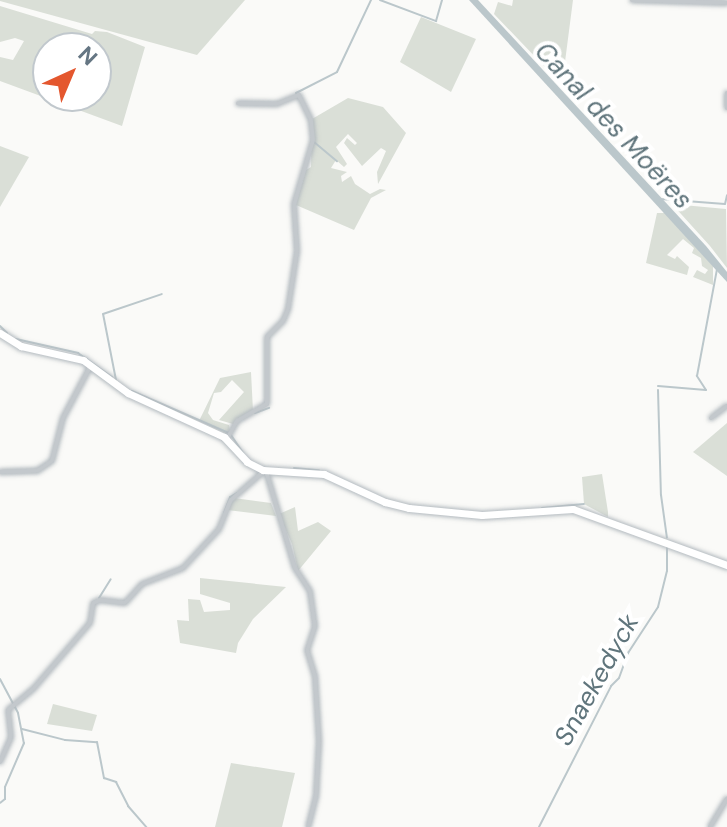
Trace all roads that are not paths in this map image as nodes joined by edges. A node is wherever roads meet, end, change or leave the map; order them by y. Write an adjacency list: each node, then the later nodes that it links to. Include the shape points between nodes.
1 (632, 0): 2 (street)
2 (727, 3)
3 (727, 93): 5 (street)
4 (238, 103): 10 (street, via 279,104 299,95 311,120 313,141 294,202 297,254 288,311 266,338 267,405 237,421)
5 (727, 108)
6 (0, 333): 7 (main road, via 21,346)
7 (91, 365): 10 (main road, via 128,393); 12 (street, via 64,416 52,461 37,471)
8 (727, 406): 9 (street)
9 (711, 418)
10 (227, 439): 11 (main road, via 247,462)
11 (265, 471): 13 (main road, via 324,474 409,508 482,515 573,509); 14 (street, via 232,499 218,531 181,570 142,584 123,604 94,602 90,622 7,712 11,737); 16 (street, via 295,568 310,592 315,629 307,650 319,741 316,796)
12 (0, 472)
13 (727, 565)
14 (0, 762)
15 (727, 799): 17 (street)
16 (308, 827)
17 (710, 827)

